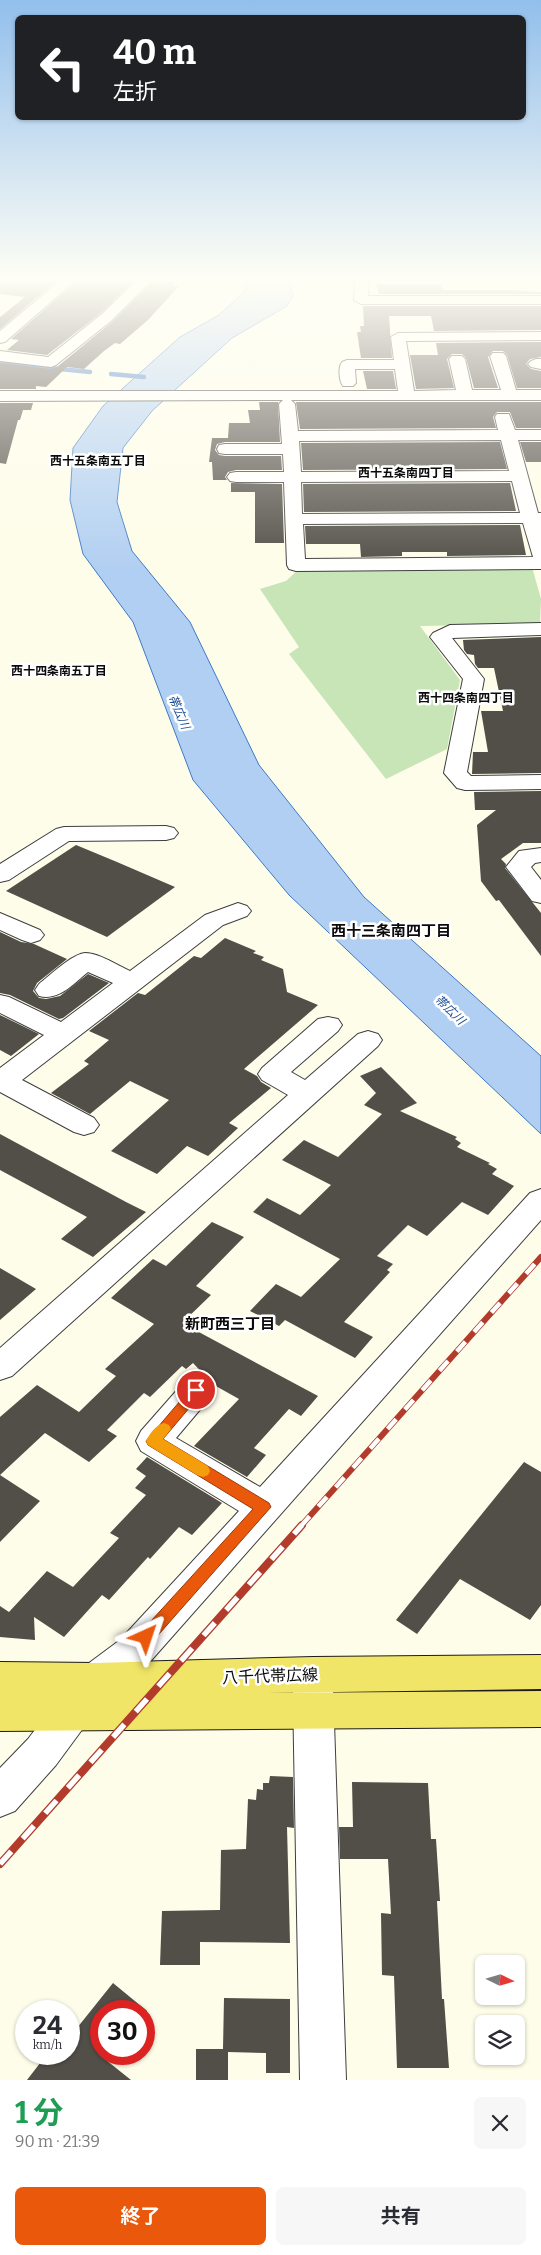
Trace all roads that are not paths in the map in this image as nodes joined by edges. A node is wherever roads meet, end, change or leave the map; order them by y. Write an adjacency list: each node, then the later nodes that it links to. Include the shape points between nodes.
1 (52, 376): 7 (street, via 58,377 50,390)
2 (348, 376): 6 (street)
3 (404, 376): 9 (street)
4 (461, 376): 10 (street)
5 (501, 376): 11 (street)
6 (348, 384)
7 (0, 390)
8 (541, 394): 11 (street)
9 (407, 395): 10 (street); 12 (street)
10 (465, 395): 11 (street)
11 (503, 395): 14 (street)
12 (0, 396)
13 (287, 404): 16 (street)
14 (508, 435): 15 (street); 16 (street); 18 (street)
15 (541, 435)
16 (291, 442): 17 (street); 20 (street)
17 (225, 449)
18 (519, 476): 20 (street); 21 (street)
19 (236, 477): 20 (street)
20 (293, 477): 22 (street)
21 (536, 518): 22 (street); 23 (street)
22 (293, 519): 24 (street, via 296,565)
23 (541, 556)
24 (541, 564)
25 (541, 629): 26 (street, via 450,631 440,637 474,679 455,773 465,783)
26 (541, 782)
27 (166, 833): 29 (street, via 64,834)
28 (541, 855): 30 (street, via 528,856 518,867)
29 (0, 875)
30 (541, 896)
31 (238, 911): 34 (street, via 214,920)
32 (0, 921): 33 (street)
33 (31, 935)
34 (132, 982): 35 (street, via 86,961); 38 (street)
35 (48, 990)
36 (0, 1003): 38 (street)
37 (328, 1025): 41 (street, via 272,1074)
38 (64, 1034): 40 (street)
39 (368, 1040): 41 (street)
40 (1, 1081): 42 (street)
41 (308, 1094): 44 (street)
42 (84, 1125)
43 (541, 1200): 46 (street)
44 (0, 1367)
45 (196, 1390): 46 (street, via 153,1441)
46 (263, 1507): 49 (street, via 134,1652)
47 (541, 1672): 50 (main road, 八千代帯広線)
48 (0, 1680): 49 (main road, 八千代帯広線)
49 (95, 1681): 50 (main road, 八千代帯広線); 53 (street)
50 (313, 1692): 51 (main road, 八千代帯広線); 53 (main road, 八千代帯広線); 55 (street)
51 (541, 1709)
52 (0, 1712): 53 (main road, 八千代帯広線)
53 (72, 1712): 54 (street, via 42,1752)
54 (0, 1797)
55 (323, 2080)

